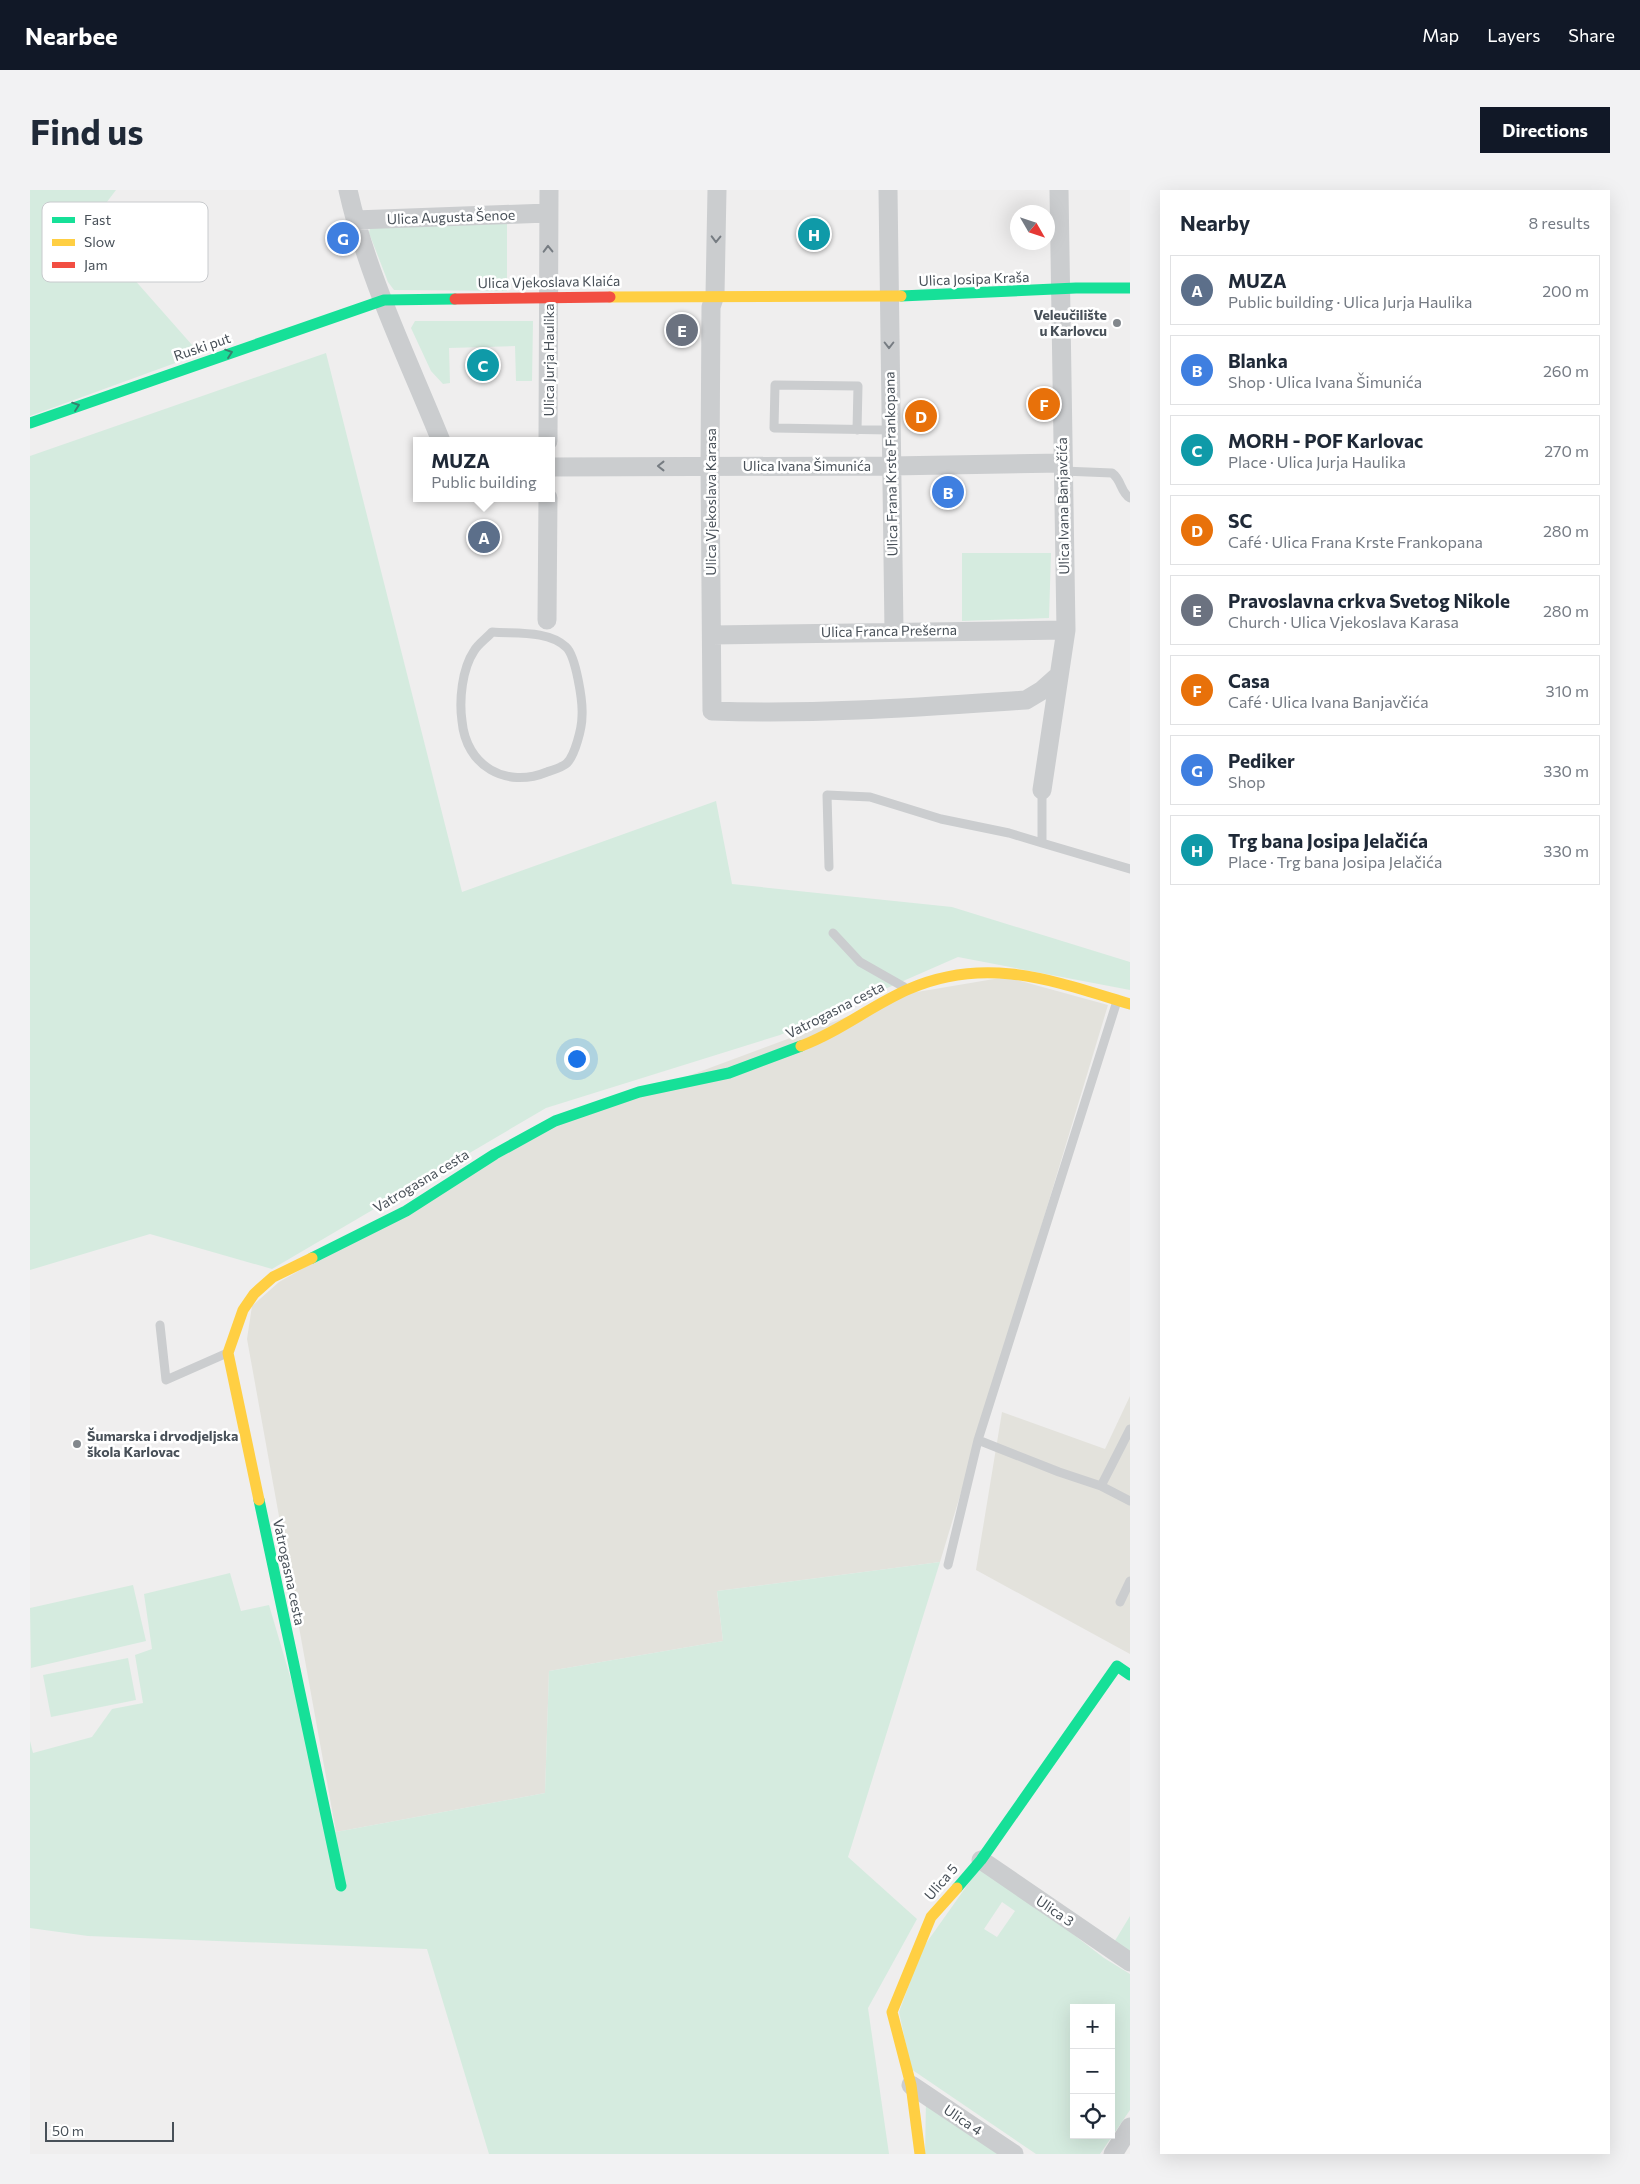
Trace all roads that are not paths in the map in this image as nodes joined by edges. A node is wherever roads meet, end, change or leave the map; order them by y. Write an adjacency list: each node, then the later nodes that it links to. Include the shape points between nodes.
1 (348, 190): 7 (street)
2 (548, 190): 6 (street, Ulica Jurja Haulika)
3 (716, 190): 10 (street, Ulica Vjekoslava Karasa, one-way to 10)
4 (888, 190): 12 (street, Ulica Frana Krste Frankopana)
5 (1059, 190): 9 (street, Ulica Ivana Banjavčića)
6 (548, 213): 7 (street, Ulica Augusta Šenoe); 11 (street, Ulica Jurja Haulika, one-way to 6)
7 (355, 220): 13 (street)
8 (1130, 288): 9 (street, Ulica Josipa Kraša)
9 (1060, 290): 12 (street, Ulica Josipa Kraša); 22 (street, Ulica Ivana Banjavčića)
10 (715, 295): 11 (street, Ulica Vjekoslava Klaića); 12 (street, Ulica Josipa Kraša); 19 (street, Ulica Vjekoslava Karasa, via 711,307)
11 (549, 297): 13 (street, Ulica Vjekoslava Klaića); 18 (street, Ulica Jurja Haulika)
12 (889, 297): 16 (street, Ulica Frana Krste Frankopana, one-way to 16)
13 (384, 300): 14 (street, Ruski put, one-way to 13); 17 (street)
14 (30, 423)
15 (858, 430): 15 (lane, via 774,428 775,385 858,386); 16 (lane)
16 (890, 430): 20 (street, Ulica Frana Krste Frankopana)
17 (439, 437)
18 (548, 437)
19 (710, 466): 20 (street, Ulica Ivana Šimunića); 21 (street, Ulica Ivana Šimunića, one-way to 21); 28 (street, Ulica Vjekoslava Karasa)
20 (890, 466): 22 (street, Ulica Ivana Šimunića); 27 (street, Ulica Frana Krste Frankopana)
21 (555, 467)
22 (1062, 467): 23 (lane, via 1112,473); 26 (street, Ulica Ivana Banjavčića)
23 (1130, 498)
24 (548, 502): 25 (street)
25 (546, 628): 25 (lane, via 492,632 474,651 465,674 462,722 469,747 480,764 512,778 532,778 566,764 574,754 582,716 575,667 566,647)
26 (1066, 630): 27 (street, Ulica Franca Prešerna); 29 (street, Ulica Ivana Banjavčića)
27 (894, 631): 28 (street, Ulica Franca Prešerna)
28 (712, 635): 29 (street, Ulica Vjekoslava Karasa, via 712,711 756,713 1026,700)
29 (1059, 675): 30 (street, Ulica Ivana Banjavčića)
30 (1042, 790): 31 (lane)
31 (1042, 843): 32 (lane, via 941,819 870,797 827,795); 33 (lane)
32 (828, 867)
33 (1130, 869)
34 (833, 933): 35 (lane, via 860,962)
35 (909, 989): 36 (street, Vatrogasna cesta, via 953,974 1005,972 1064,984); 39 (street, Vatrogasna cesta, via 806,1044 729,1073 639,1092 555,1121 495,1154 406,1211 273,1277 255,1290 245,1304)
36 (1117, 1001): 37 (street, Vatrogasna cesta); 41 (lane)
37 (1130, 1004)
38 (160, 1325): 39 (lane, via 166,1380)
39 (228, 1353): 49 (street, Vatrogasna cesta)
40 (1130, 1429): 42 (lane)
41 (978, 1440): 42 (lane); 44 (lane)
42 (1100, 1486): 43 (lane)
43 (1130, 1500)
44 (948, 1565)
45 (1130, 1581): 46 (lane)
46 (1120, 1602)
47 (1130, 1674): 48 (street, Ulica 5, via 1117,1666)
48 (980, 1860): 50 (street, Ulica 3); 51 (street, Ulica 5, via 931,1917 892,2012)
49 (341, 1886)
50 (1130, 1962)
51 (911, 2085): 53 (street, Ulica 5); 54 (street, Ulica 4)
52 (1130, 2127): 55 (street)
53 (920, 2154)
54 (1014, 2154)
55 (1113, 2154)

